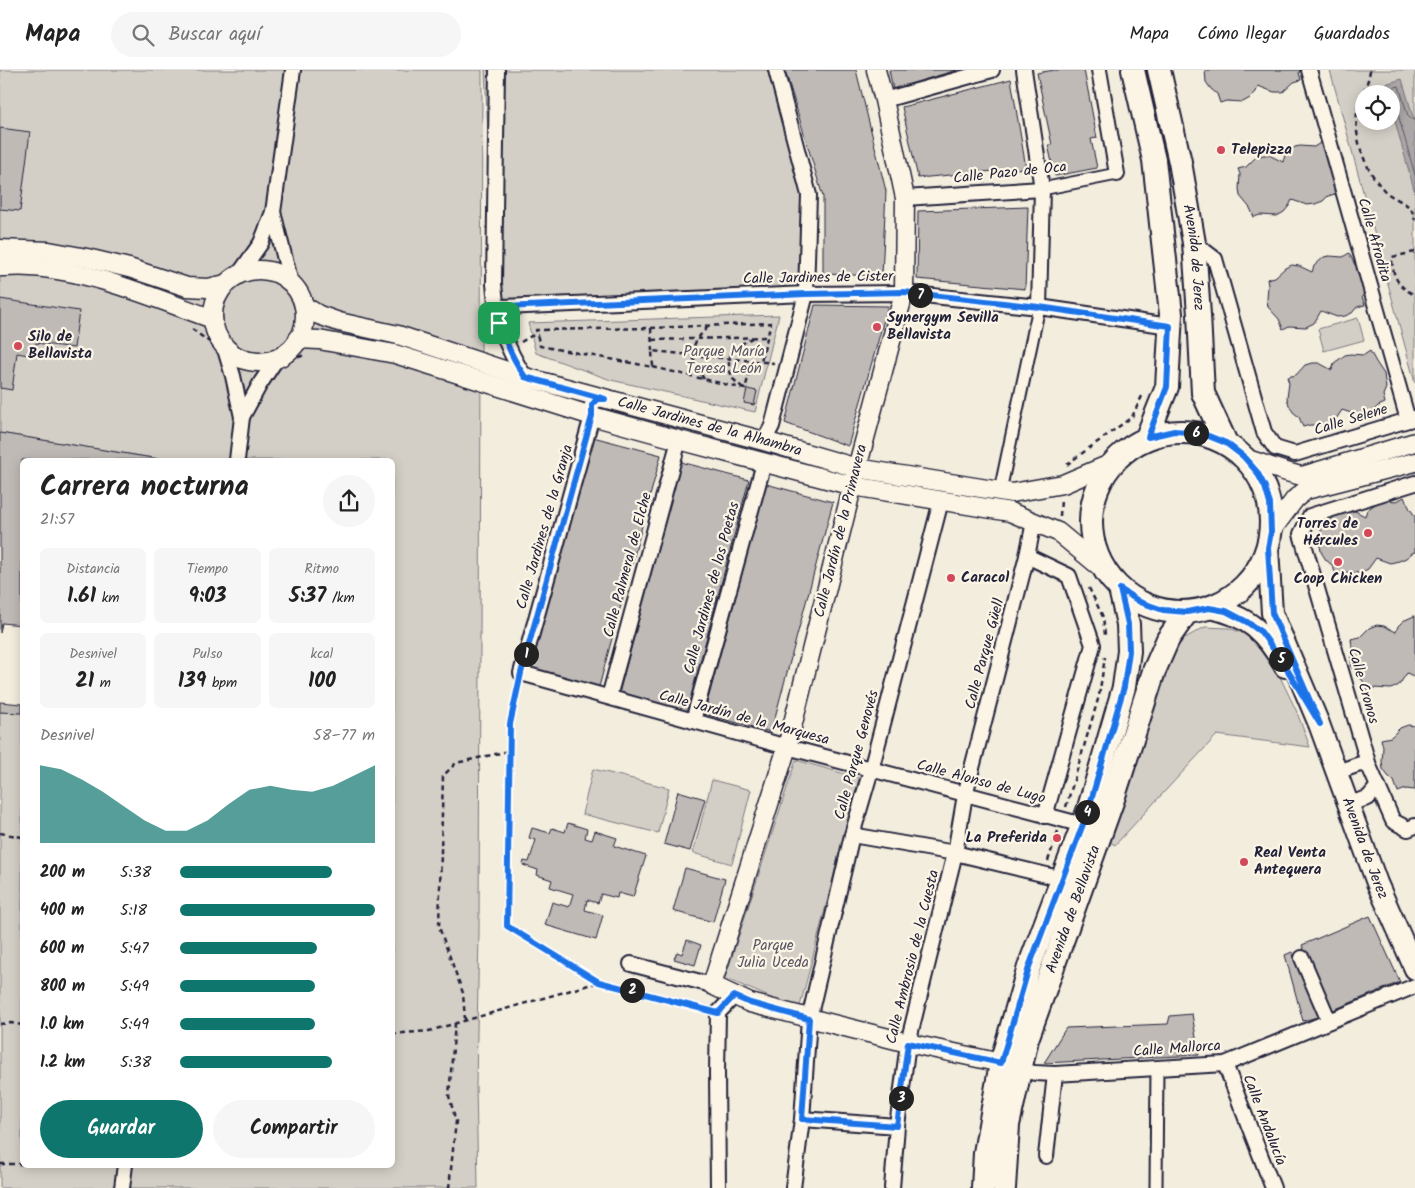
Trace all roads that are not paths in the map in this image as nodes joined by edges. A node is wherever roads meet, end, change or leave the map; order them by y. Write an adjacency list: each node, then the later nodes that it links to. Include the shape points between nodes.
1 (293, 70): 15 (street)
2 (497, 70): 23 (street)
3 (776, 70): 22 (street, via 809,195)
4 (876, 70): 11 (street, Calle Jardín de la Primavera)
5 (992, 70): 11 (street)
6 (1024, 70): 13 (street)
7 (1099, 70): 12 (street)
8 (1133, 70): 27 (main road, Avenida de Jerez, via 1154,160)
9 (1159, 70): 16 (main road, Avenida de Jerez)
10 (1308, 70): 35 (street, Calle Afrodita)
11 (884, 100): 14 (street, Calle Jardín de la Primavera)
12 (1117, 174): 13 (street, Calle Pazo de Oca)
13 (1042, 189): 14 (street, Calle Pazo de Oca); 25 (street)
14 (905, 198): 21 (street, Calle Jardín de la Primavera)
15 (273, 212): 19 (street, via 261,243); 20 (street)
16 (1194, 243): 35 (street, Calle Selene, via 1216,259 1264,432 1275,448 1296,454); 40 (main road, Avenida de Jerez, via 1203,393)
17 (0, 249): 19 (street, via 48,251 87,258 187,287 208,288)
18 (0, 267): 26 (street, via 30,266 70,272)
19 (232, 279): 20 (street, via 252,270 280,275); 26 (street, via 217,297)
20 (291, 283): 24 (street)
21 (904, 292): 22 (street, Calle Jardines de Cister); 25 (street, Calle Jardines de Cister); 46 (street, Calle Jardín de la Primavera)
22 (806, 294): 23 (street, Calle Jardines de Cister); 38 (street, via 772,426)
23 (496, 305): 31 (street, via 509,350)
24 (304, 306): 28 (street, via 304,323); 31 (street, Calle Jardines de la Alhambra, via 339,322 398,335)
25 (1039, 307): 27 (street, Calle Jardines de Cister); 49 (street)
26 (212, 319): 29 (street)
27 (1170, 326): 36 (main road, Avenida de Jerez, via 1167,387)
28 (298, 339): 30 (street); 33 (street, Calle Jardines de la Alhambra, via 395,354)
29 (224, 346): 30 (street, via 248,360 263,362); 34 (street)
30 (277, 358): 34 (street)
31 (525, 377): 32 (street, Calle Jardines de la Alhambra)
32 (605, 399): 33 (street, Calle Jardines de la Granja, via 594,402); 38 (street, Calle Jardines de la Alhambra)
33 (592, 416): 37 (street, Calle Jardines de la Alhambra); 58 (street, Calle Jardines de la Granja)
34 (242, 417): 41 (street)
35 (1412, 419)
36 (1148, 437): 40 (main road, via 1174,431 1201,433); 45 (main road, via 1127,448)
37 (678, 440): 44 (street, Calle Jardines de la Alhambra); 59 (street, Calle Palmeral de Elche)
38 (764, 441): 46 (street, Calle Jardines de la Alhambra)
39 (1415, 442): 42 (street, via 1302,476)
40 (1226, 443): 42 (main road)
41 (237, 458)
42 (1246, 459): 52 (main road, via 1265,487 1270,504)
43 (1415, 462): 52 (street, via 1306,490 1295,499)
44 (764, 463): 48 (street, Calle Jardines de la Alhambra); 60 (street, Calle Jardines de los Poetas)
45 (1110, 464): 49 (street, Calle Jardines de la Alhambra, via 1063,484 1012,493); 54 (main road, via 1096,488 1090,516 1092,544)
46 (857, 468): 48 (street, Calle Jardín de la Primavera); 49 (street, Calle Jardines de la Alhambra)
47 (1415, 483): 63 (street, Calle Cronos, via 1310,516 1301,534)
48 (853, 486): 50 (street, Calle Jardines de la Alhambra); 62 (street, Calle Jardín de la Primavera)
49 (1000, 491)
50 (941, 501): 51 (street, Calle Jardines de la Alhambra, via 1010,512); 64 (street, Calle Parque Genovés)
51 (1034, 522): 53 (street, Calle Parque Güell); 54 (street, Calle Jardines de la Alhambra, via 1058,532)
52 (1269, 540): 56 (main road, via 1259,568 1246,585 1232,598); 61 (main road, Avenida de Jerez, via 1272,613)
53 (1027, 556): 67 (street, Calle Parque Güell); 69 (street, via 1069,576 1092,645)
54 (1104, 570): 55 (main road)
55 (1120, 589): 57 (main road, via 1140,602 1163,610); 70 (main road, Avenida de Bellavista, via 1128,624 1129,651 1124,687)
56 (1209, 608): 57 (main road); 61 (main road, Avenida de Jerez, via 1226,611 1261,632)
57 (1187, 612): 85 (main road, Avenida de Bellavista, via 1168,639 1154,671 1113,798 1027,1039)
58 (521, 673): 59 (street, Calle Jardín de la Marquesa)
59 (609, 697): 60 (street, Calle Jardín de la Marquesa)
60 (693, 721): 62 (street, Calle Jardín de la Marquesa)
61 (1320, 724): 65 (main road, Avenida de Jerez)
62 (786, 747): 64 (street, Calle Jardín de la Marquesa); 78 (street, Calle Jardín de la Primavera)
63 (1369, 766): 65 (street, via 1360,764); 66 (street, Calle Cronos)
64 (871, 770): 67 (street, Calle Alonso de Lugo); 72 (street, Calle Parque Genovés)
65 (1337, 772): 68 (main road, Avenida de Jerez)
66 (1378, 786): 68 (street, via 1368,798); 71 (street, Calle Cronos, via 1393,821 1408,828)
67 (965, 795): 69 (street, Calle Alonso de Lugo); 73 (street, Calle Ambrosio de la Cuesta)
68 (1348, 804): 77 (main road, Avenida de Jerez, via 1377,884)
69 (1045, 816): 70 (street, Calle Alonso de Lugo)
70 (1083, 825): 74 (main road, Avenida de Bellavista)
71 (1415, 826)
72 (852, 835): 73 (street); 81 (street, Calle Parque Genovés)
73 (955, 854): 74 (street); 83 (street, Calle Ambrosio de la Cuesta)
74 (1063, 879): 85 (main road, Avenida de Bellavista, via 1029,967)
75 (1302, 958): 82 (street)
76 (631, 964): 78 (street)
77 (1415, 969)
78 (712, 985): 80 (street)
79 (1415, 986): 82 (street, Calle Mallorca)
80 (734, 996): 81 (street); 93 (street, via 718,1013)
81 (809, 1019): 83 (street); 88 (street, Calle Parque Genovés)
82 (1329, 1021): 84 (street, Calle Mallorca)
83 (908, 1043): 85 (street); 89 (street, Calle Ambrosio de la Cuesta)
84 (1225, 1064): 86 (street, Calle Mallorca); 99 (street, Calle Andalucía)
85 (1010, 1067): 87 (street, Calle Mallorca); 96 (main road, Avenida de Bellavista, via 985,1153); 97 (main road, Avenida de Bellavista)
86 (1157, 1067): 87 (street, Calle Mallorca); 98 (street)
87 (1055, 1074): 90 (street)
88 (802, 1119): 89 (street); 94 (street, Calle Parque Genovés)
89 (897, 1126): 95 (street, Calle Ambrosio de la Cuesta)
90 (1046, 1156)
91 (125, 1168): 92 (street)
92 (122, 1188)
93 (718, 1188)
94 (793, 1188)
95 (892, 1188)
96 (983, 1188)
97 (1004, 1188)
98 (1156, 1188)
99 (1273, 1188)

